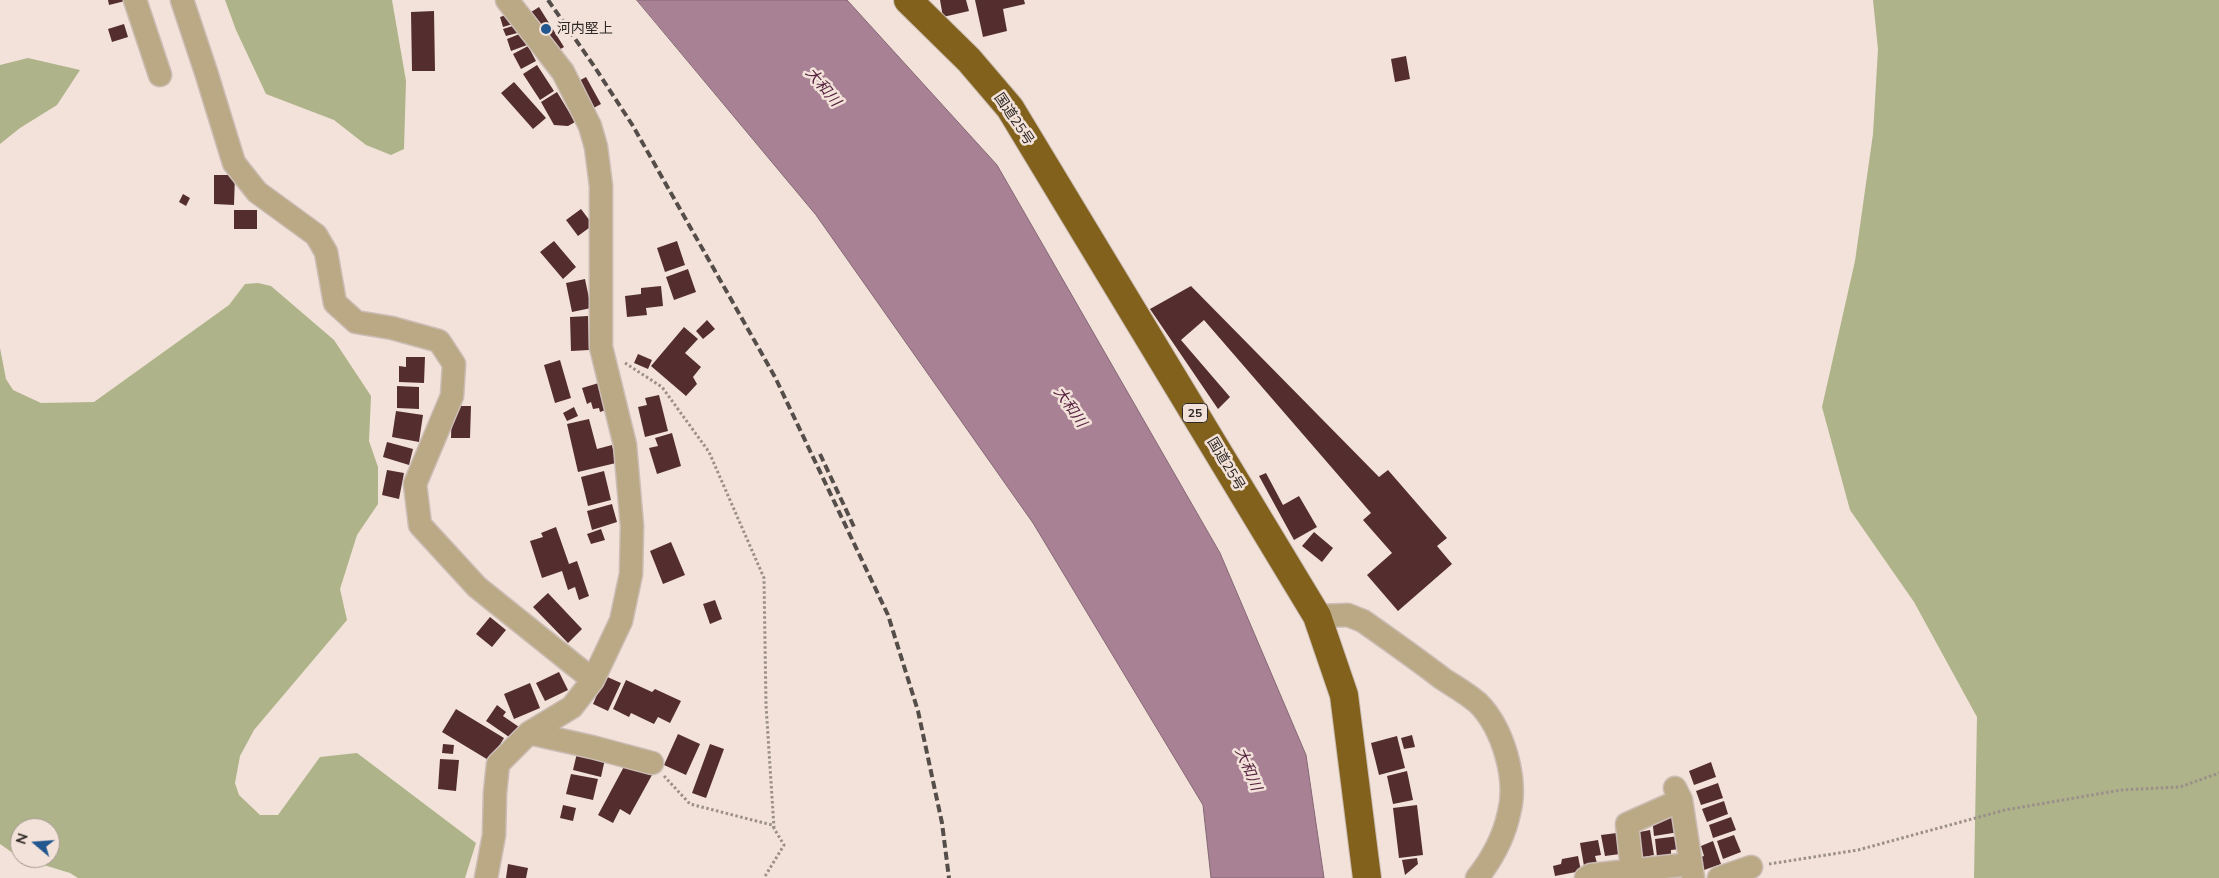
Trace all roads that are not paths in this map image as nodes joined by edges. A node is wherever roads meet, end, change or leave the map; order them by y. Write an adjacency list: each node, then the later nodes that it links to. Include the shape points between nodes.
1 (135, 0): 5 (street)
2 (182, 0): 7 (street, via 234,163 257,192 316,235 326,252 335,302 356,322 439,341 454,364 452,396 415,484 420,526 477,587)
3 (507, 0): 7 (street, via 563,72 590,126 601,186 601,347 625,445 632,536 631,574 621,621)
4 (908, 0): 6 (highway, 国道25号 / 25, via 969,60 1010,108)
5 (160, 75)
6 (1317, 616): 14 (highway, 国道25号 / 25, via 1344,694); 15 (street, via 1348,615 1363,620 1478,703 1495,727 1506,753 1511,781 1510,811 1502,836)
7 (593, 680): 8 (street, via 572,707)
8 (529, 734): 9 (street); 13 (street, via 498,764 494,835)
9 (652, 763)
10 (1751, 867): 17 (street)
11 (1692, 871): 12 (street); 12 (street, via 1678,793 1627,824)
12 (1632, 874): 16 (street, via 1591,875)
13 (486, 878)
14 (1367, 878)
15 (1477, 878)
16 (1586, 878)
17 (1719, 878)

